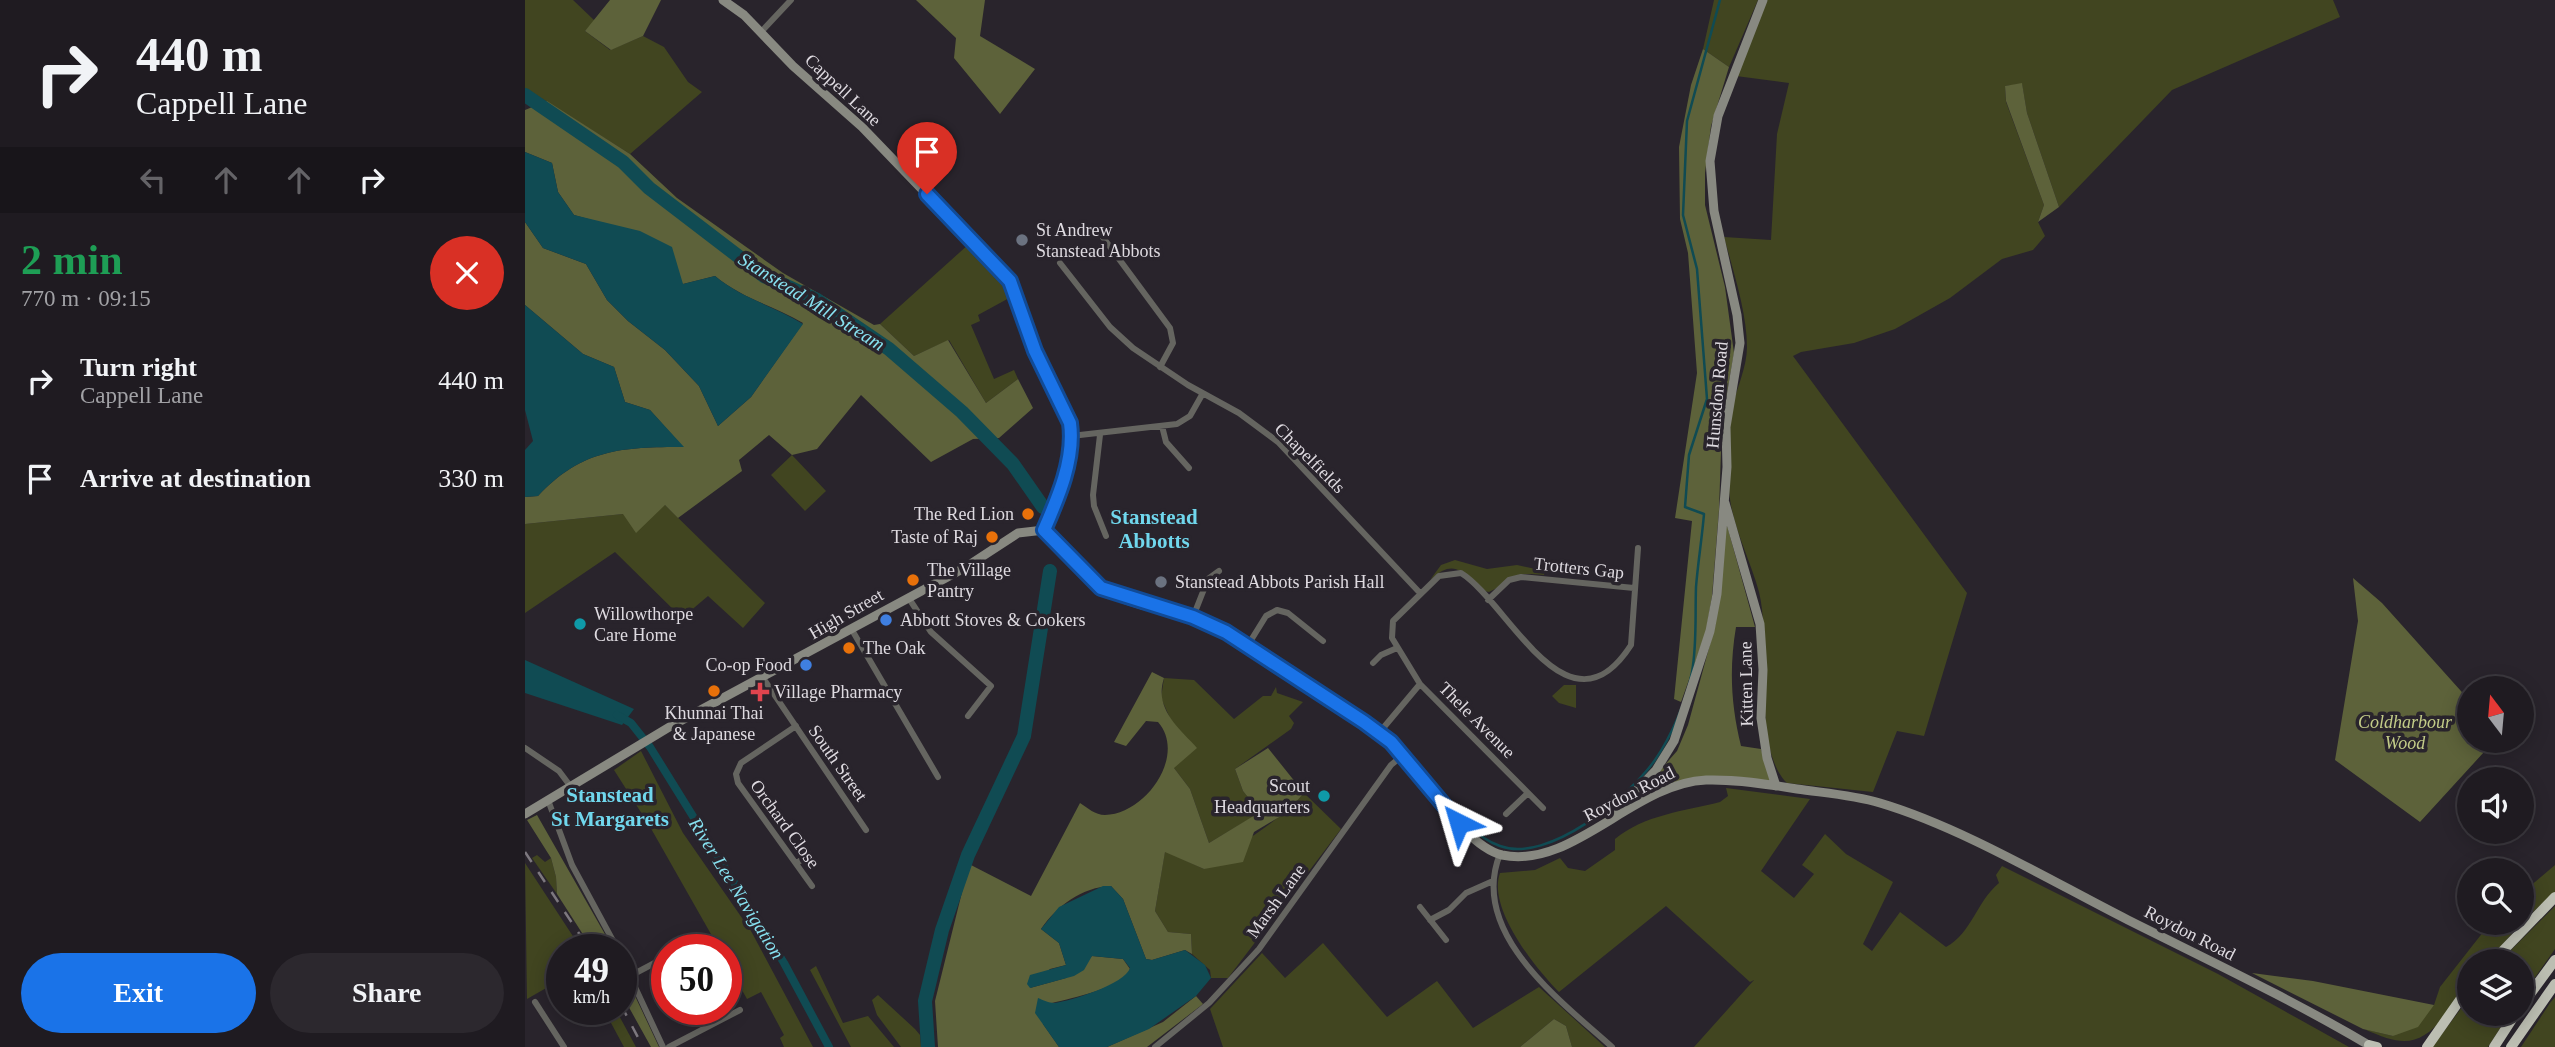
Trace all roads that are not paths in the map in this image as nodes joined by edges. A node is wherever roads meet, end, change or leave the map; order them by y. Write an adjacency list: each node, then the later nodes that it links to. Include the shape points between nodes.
1 (723, 0): 4 (main road, Cappell Lane)
2 (790, 0): 4 (street)
3 (1763, 0): 13 (main road, Hunsdon Road, via 1718,117 1710,161 1714,211 1740,342 1726,427)
4 (761, 32): 11 (main road, Cappell Lane, via 862,127 1010,281 1035,351 1070,423)
5 (1102, 236): 7 (street, via 1170,328 1173,343)
6 (1060, 263): 7 (street, Chapelfields, via 1110,327)
7 (1160, 367): 8 (street, Chapelfields)
8 (1203, 394): 9 (street, via 1186,419); 19 (street, Chapelfields, via 1278,442)
9 (1161, 426): 10 (street); 12 (street, via 1166,442)
10 (1100, 435): 11 (street); 15 (street, via 1093,502)
11 (1071, 436): 14 (main road, Cappell Lane, via 1060,490)
12 (1189, 468)
13 (1724, 501): 36 (main road, Kitten Lane, via 1760,624 1761,718); 43 (main road, Hunsdon Road, via 1710,631 1679,731 1656,770)
14 (1044, 530): 20 (main road, High Street, via 1018,533); 22 (main road, via 1101,588)
15 (1106, 536)
16 (1638, 548): 18 (street)
17 (1219, 572): 22 (street, via 1208,579)
18 (1634, 588): 21 (street, Trotters Gap, via 1521,577 1509,580); 21 (street, via 1631,645 1604,671 1584,677 1556,673)
19 (1420, 593): 21 (street, via 1439,576 1453,572 1467,577); 26 (street, via 1393,621 1391,635)
20 (908, 597): 23 (main road, High Street); 30 (street, via 931,632 991,686)
21 (1487, 600)
22 (1193, 617): 25 (main road)
23 (852, 629): 28 (main road, High Street); 35 (street)
24 (1323, 640): 25 (street, via 1277,610 1266,616)
25 (1248, 645): 32 (main road)
26 (1397, 648): 27 (street); 29 (street)
27 (1373, 663)
28 (763, 678): 31 (street, South Street); 37 (main road, High Street, via 663,730)
29 (1420, 684): 32 (street, Thele Avenue); 38 (street, Thele Avenue)
30 (968, 716)
31 (796, 726): 44 (street, South Street); 47 (street, Orchard Close, via 741,764 736,774)
32 (1379, 733): 34 (main road)
33 (525, 748): 37 (street, via 559,771)
34 (1403, 755): 46 (main road, via 1470,836); 68 (street, Marsh Lane, via 1391,765 1259,949 1209,1003)
35 (938, 777)
36 (1776, 786): 43 (main road, Roydon Road, via 1688,782 1662,790); 64 (main road, Roydon Road, via 1870,801 1929,821)
37 (571, 787): 39 (main road, High Street)
38 (1528, 793): 40 (street, Thele Avenue); 42 (street)
39 (548, 800): 41 (main road, High Street); 53 (street, via 572,864)
40 (1543, 808)
41 (525, 814)
42 (1506, 814)
43 (1612, 817): 46 (main road, Roydon Road, via 1546,852)
44 (866, 830)
45 (809, 854): 47 (street)
46 (1500, 854): 48 (street)
47 (797, 863): 49 (street, Orchard Close)
48 (1493, 881): 52 (street, via 1465,893 1449,910); 69 (street, via 1502,920 1526,965 1554,997)
49 (813, 886)
50 (2555, 897): 55 (highway)
51 (1420, 907): 52 (street)
52 (1430, 920): 54 (street)
53 (609, 934)
54 (1446, 940)
55 (2505, 949)
56 (2555, 960): 58 (highway)
57 (2555, 984): 72 (highway)
58 (2534, 989)
59 (637, 991): 66 (street)
60 (535, 1002): 65 (street)
61 (2457, 1004): 70 (highway)
62 (711, 1025): 67 (street)
63 (2508, 1026): 71 (highway)
64 (2373, 1046)
65 (564, 1047)
66 (663, 1047)
67 (669, 1047)
68 (1155, 1047)
69 (1612, 1047)
70 (2427, 1047)
71 (2494, 1047)
72 (2511, 1047)

